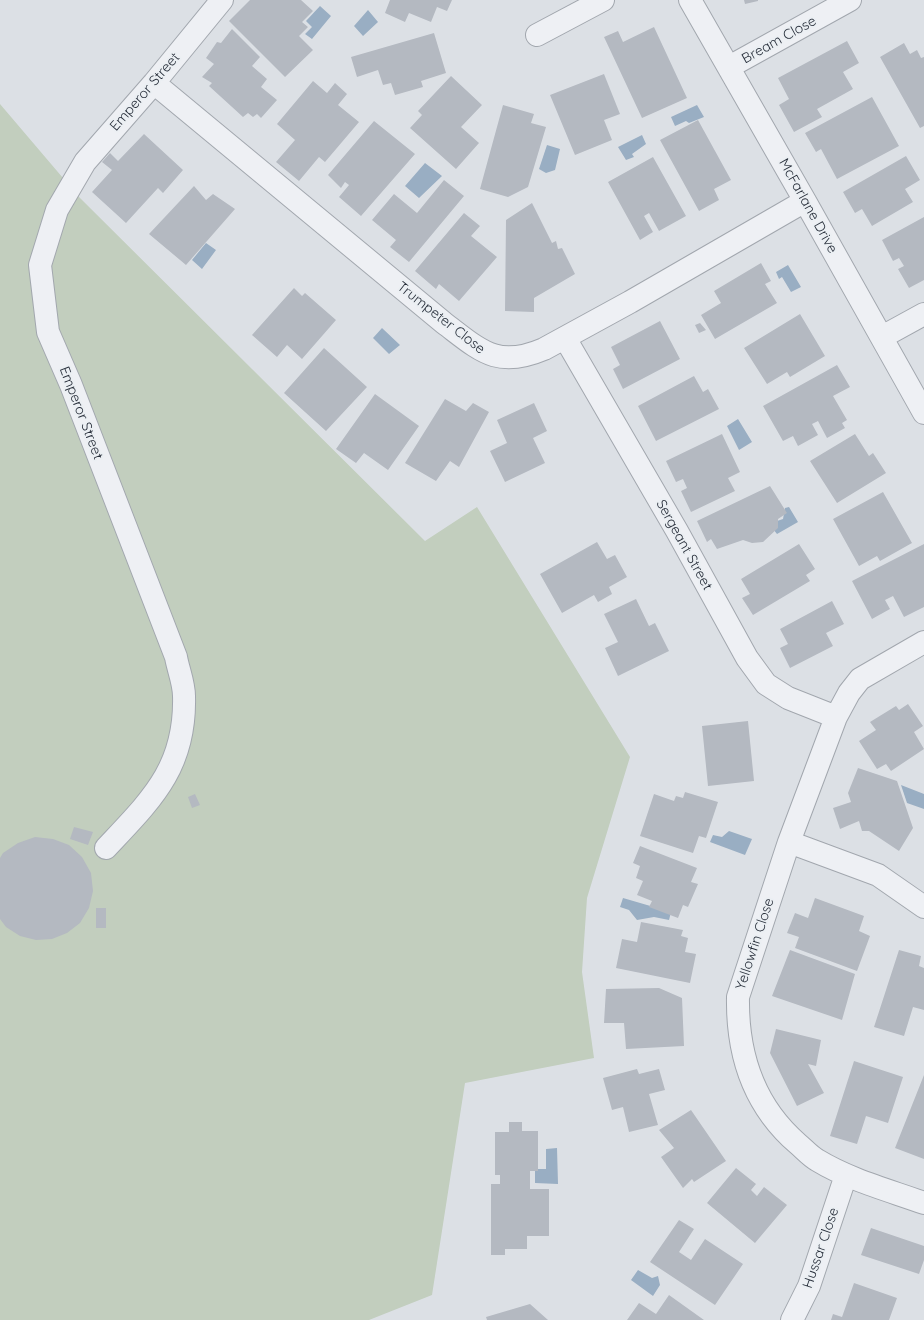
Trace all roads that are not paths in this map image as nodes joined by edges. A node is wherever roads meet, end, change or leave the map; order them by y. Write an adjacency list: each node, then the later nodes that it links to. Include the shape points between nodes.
1 (222, 0): 7 (street, Emperor Street)
2 (603, 0): 5 (street)
3 (690, 0): 6 (street, McFarlane Drive)
4 (850, 0): 6 (street, Bream Close)
5 (537, 35)
6 (729, 67): 8 (street, McFarlane Drive)
7 (154, 83): 10 (street, Trumpeter Close, via 477,348 494,357 510,358 529,355); 16 (street, Emperor Street, via 85,162 57,210 40,265 48,332 176,657 184,694 183,732 172,764 157,791)
8 (806, 201): 10 (street, Trumpeter Close); 11 (street, McFarlane Drive)
9 (924, 314): 11 (street)
10 (565, 338): 14 (street, Sergeant Street, via 747,658 766,684 788,698)
11 (882, 338): 12 (street, McFarlane Drive)
12 (924, 413)
13 (924, 642): 14 (street, Yellowfin Close, via 860,679)
14 (836, 717): 15 (street, Yellowfin Close)
15 (789, 842): 17 (street, via 878,875); 18 (street, Yellowfin Close, via 738,997 739,1031 743,1054 754,1085 768,1110 789,1136 815,1159)
16 (106, 848)
17 (924, 907)
18 (846, 1175): 19 (street, Yellowfin Close); 20 (street, Hussar Close, via 809,1286)
19 (924, 1203)
20 (792, 1320)

